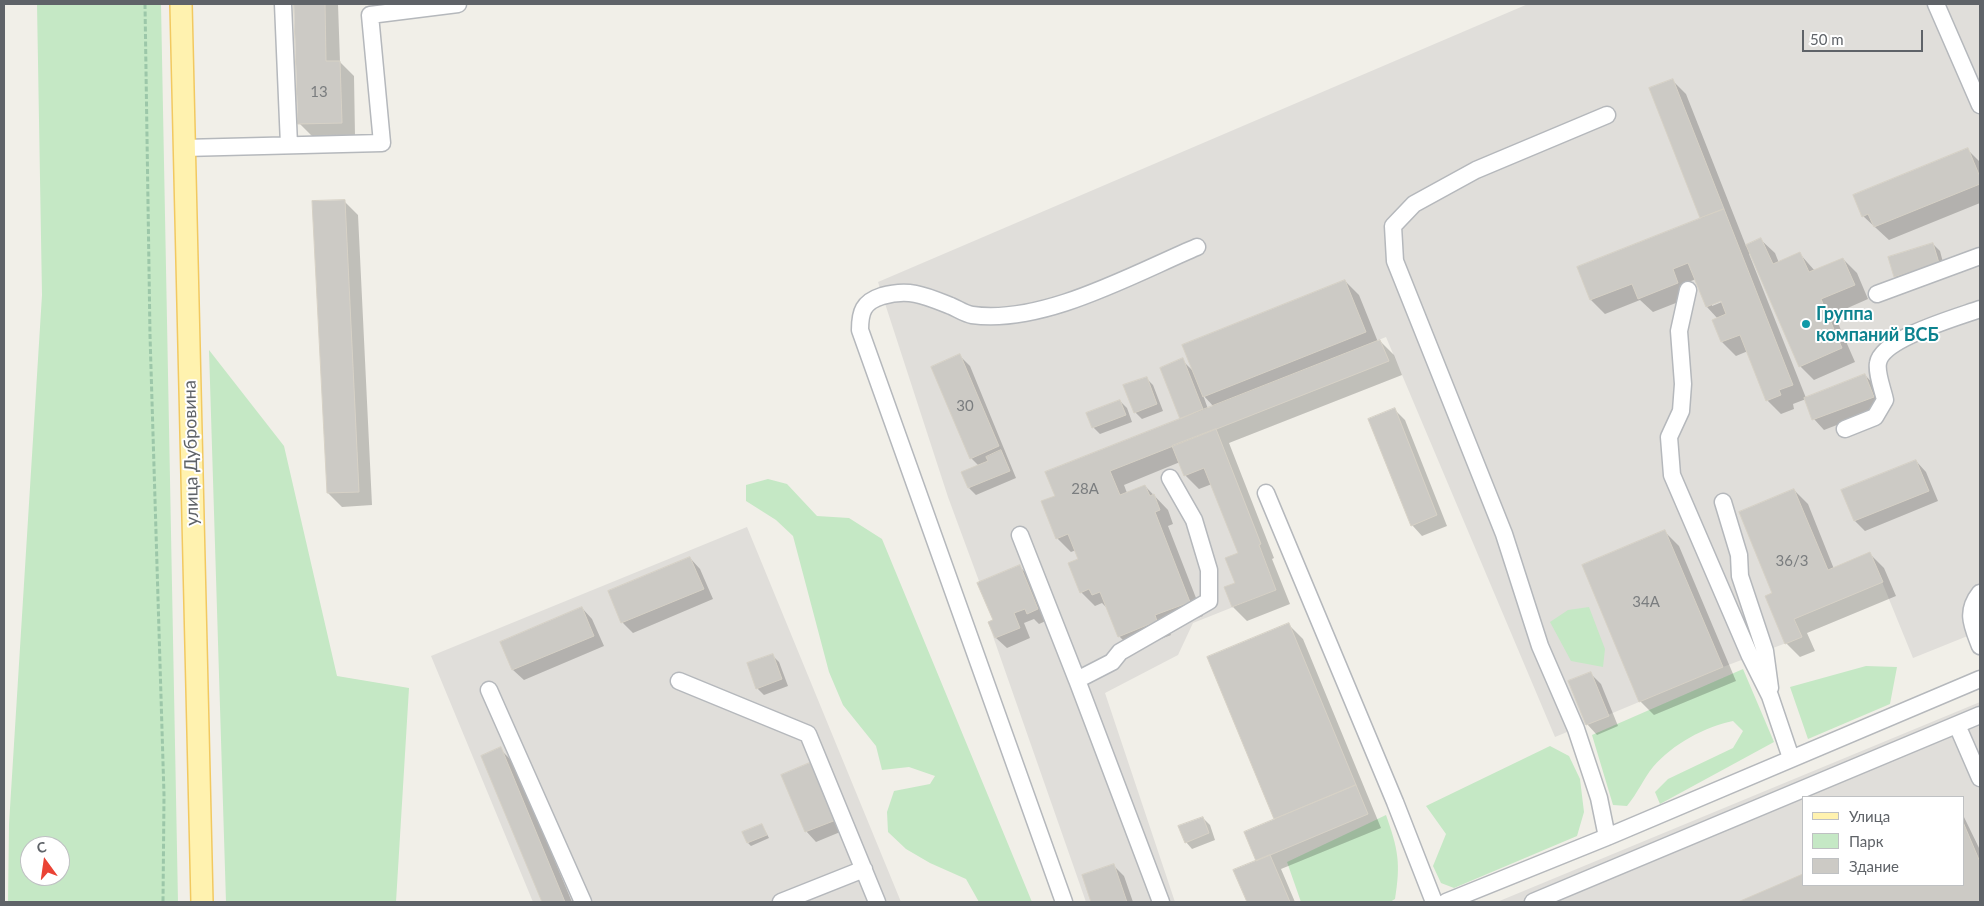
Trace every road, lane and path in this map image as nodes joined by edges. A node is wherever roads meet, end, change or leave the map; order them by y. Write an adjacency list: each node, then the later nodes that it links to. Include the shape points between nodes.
1 (145, 4): 33 (path, via 150,325 164,795)
2 (181, 4): 9 (main road, улица Дубровина)
3 (283, 4): 8 (street)
4 (458, 4): 8 (street, via 370,15 382,142)
5 (1936, 4): 6 (street)
6 (1980, 105)
7 (1607, 115): 31 (street, via 1476,170 1414,204 1393,226 1395,261 1504,534 1540,646 1576,729 1599,798)
8 (289, 145): 9 (street)
9 (184, 148): 34 (main road, улица Дубровина)
10 (1196, 247): 38 (street, via 1066,302 1017,315 972,315 918,292 883,296 866,303 860,313 860,330)
11 (1980, 256): 13 (street)
12 (1688, 290): 26 (street, via 1680,331 1681,411 1669,437 1672,475)
13 (1877, 294)
14 (1980, 309): 15 (street, via 1897,341 1883,351 1878,363 1885,400 1875,417)
15 (1845, 429)
16 (1170, 478): 23 (street, via 1194,520 1209,570 1209,601 1120,652 1112,662)
17 (1266, 493): 40 (street)
18 (1723, 502): 26 (street, via 1739,555 1740,576 1765,651)
19 (1020, 535): 23 (street)
20 (1980, 593): 21 (street, via 1972,603 1970,615)
21 (1980, 646)
22 (1980, 679): 29 (street)
23 (1077, 680): 39 (street)
24 (679, 681): 32 (street, via 808,734)
25 (489, 690): 35 (street)
26 (1770, 696): 29 (street)
27 (1980, 715): 28 (street)
28 (1957, 724): 30 (street); 42 (street)
29 (1792, 758): 31 (street)
30 (1980, 778)
31 (1607, 837): 41 (street)
32 (864, 869): 36 (street); 37 (street)
33 (163, 902)
34 (202, 902)
35 (583, 902)
36 (781, 902)
37 (877, 902)
38 (1064, 902)
39 (1161, 902)
40 (1434, 902)
41 (1446, 902)
42 (1533, 902)

